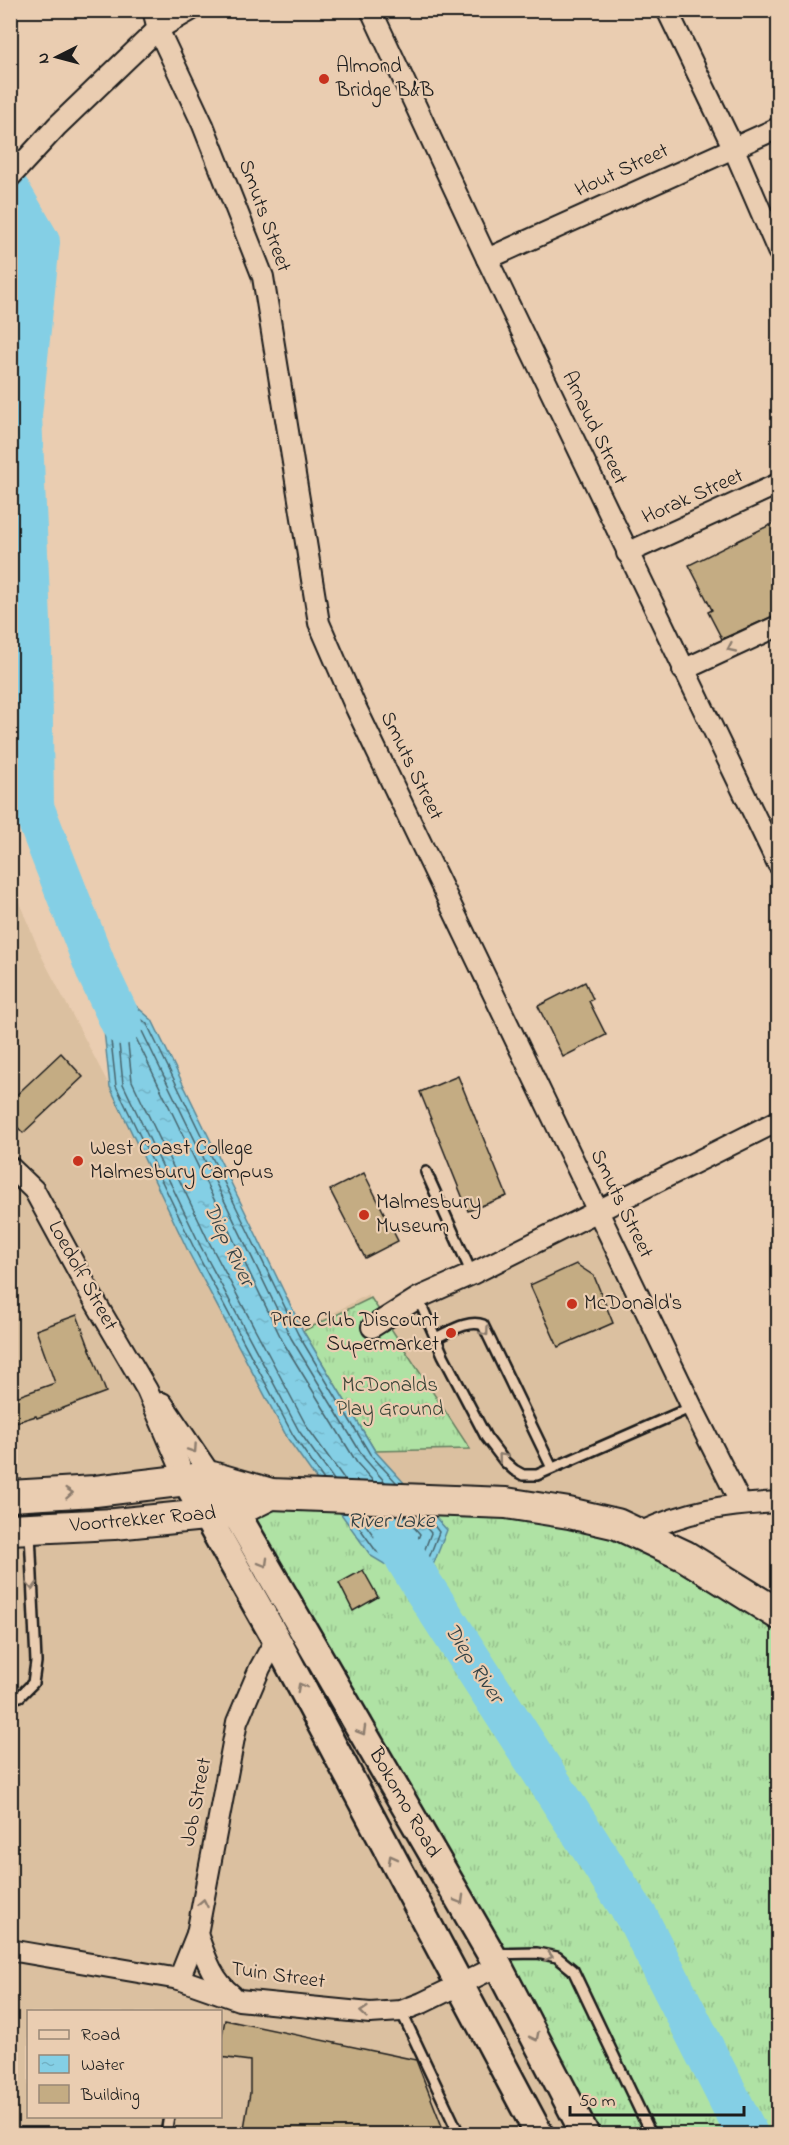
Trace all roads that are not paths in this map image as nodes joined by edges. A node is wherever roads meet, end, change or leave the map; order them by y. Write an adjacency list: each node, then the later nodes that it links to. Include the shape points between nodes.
1 (191, 10): 4 (street)
2 (371, 10): 9 (street, Arnaud Street)
3 (667, 10): 6 (street)
4 (155, 20): 7 (street); 18 (street, Smuts Street, via 204,125 263,277 319,623)
5 (778, 128): 6 (street, Hout Street)
6 (733, 147): 8 (street); 9 (street, Hout Street)
7 (10, 177)
8 (778, 251)
9 (487, 259): 11 (street, Arnaud Street)
10 (778, 484): 11 (street, Horak Street)
11 (627, 553): 13 (street, Arnaud Street)
12 (778, 626): 13 (street, one-way to 13)
13 (683, 670): 14 (street, Arnaud Street)
14 (778, 864)
15 (778, 1122): 18 (street)
16 (10, 1167): 25 (street, Loedolf Street, via 34,1190)
17 (426, 1173): 19 (lane)
18 (598, 1212): 19 (street); 23 (street, Smuts Street)
19 (472, 1274): 20 (street)
20 (417, 1298): 21 (street); 22 (lane)
21 (372, 1327)
22 (435, 1338): 24 (lane, one-way to 22, via 537,1475 523,1474 505,1462 486,1437); 24 (lane, one-way to 24, via 469,1324 483,1326)
23 (692, 1407): 24 (lane); 29 (street, Smuts Street)
24 (552, 1468)
25 (199, 1478): 26 (main road, Voortrekker Road); 27 (main road, Voortrekker Road, one-way to 25, via 95,1491); 30 (main road, Bokomo Road); 31 (main road, Loedolf Street)
26 (271, 1494): 30 (main road, Voortrekker Road); 33 (main road, Voortrekker Road, via 506,1503 617,1524)
27 (10, 1496)
28 (778, 1502): 29 (street)
29 (741, 1504): 33 (street, via 705,1509)
30 (235, 1512): 31 (main road, Voortrekker Road); 39 (main road, Bokomo Road, one-way to 39)
31 (206, 1516): 32 (main road, Voortrekker Road); 35 (main road, Bokomo Road)
32 (20, 1529): 36 (lane, one-way to 36, via 36,1662 33,1683 21,1696)
33 (639, 1533): 34 (main road, Voortrekker Road)
34 (778, 1614)
35 (276, 1639): 37 (street, Job Street, one-way to 35, via 237,1722); 41 (main road, Bokomo Road, one-way to 35)
36 (10, 1699)
37 (197, 1934): 40 (street, Job Street); 42 (street, via 214,1976)
38 (10, 1950): 40 (street, Tuin Street)
39 (495, 1960): 41 (street, Tuin Street); 48 (main road, Bokomo Road, one-way to 48); 49 (lane, one-way to 49, via 537,1953 557,1957 573,1970)
40 (179, 1979): 42 (street, Tuin Street)
41 (459, 1985): 43 (street, Tuin Street); 47 (main road, Bokomo Road)
42 (239, 2000): 43 (street, Tuin Street, one-way to 42, via 370,2013)
43 (401, 2011): 46 (lane)
44 (169, 2118): 45 (lane)
45 (166, 2134)
46 (459, 2134)
47 (539, 2134)
48 (585, 2134)
49 (651, 2134)

